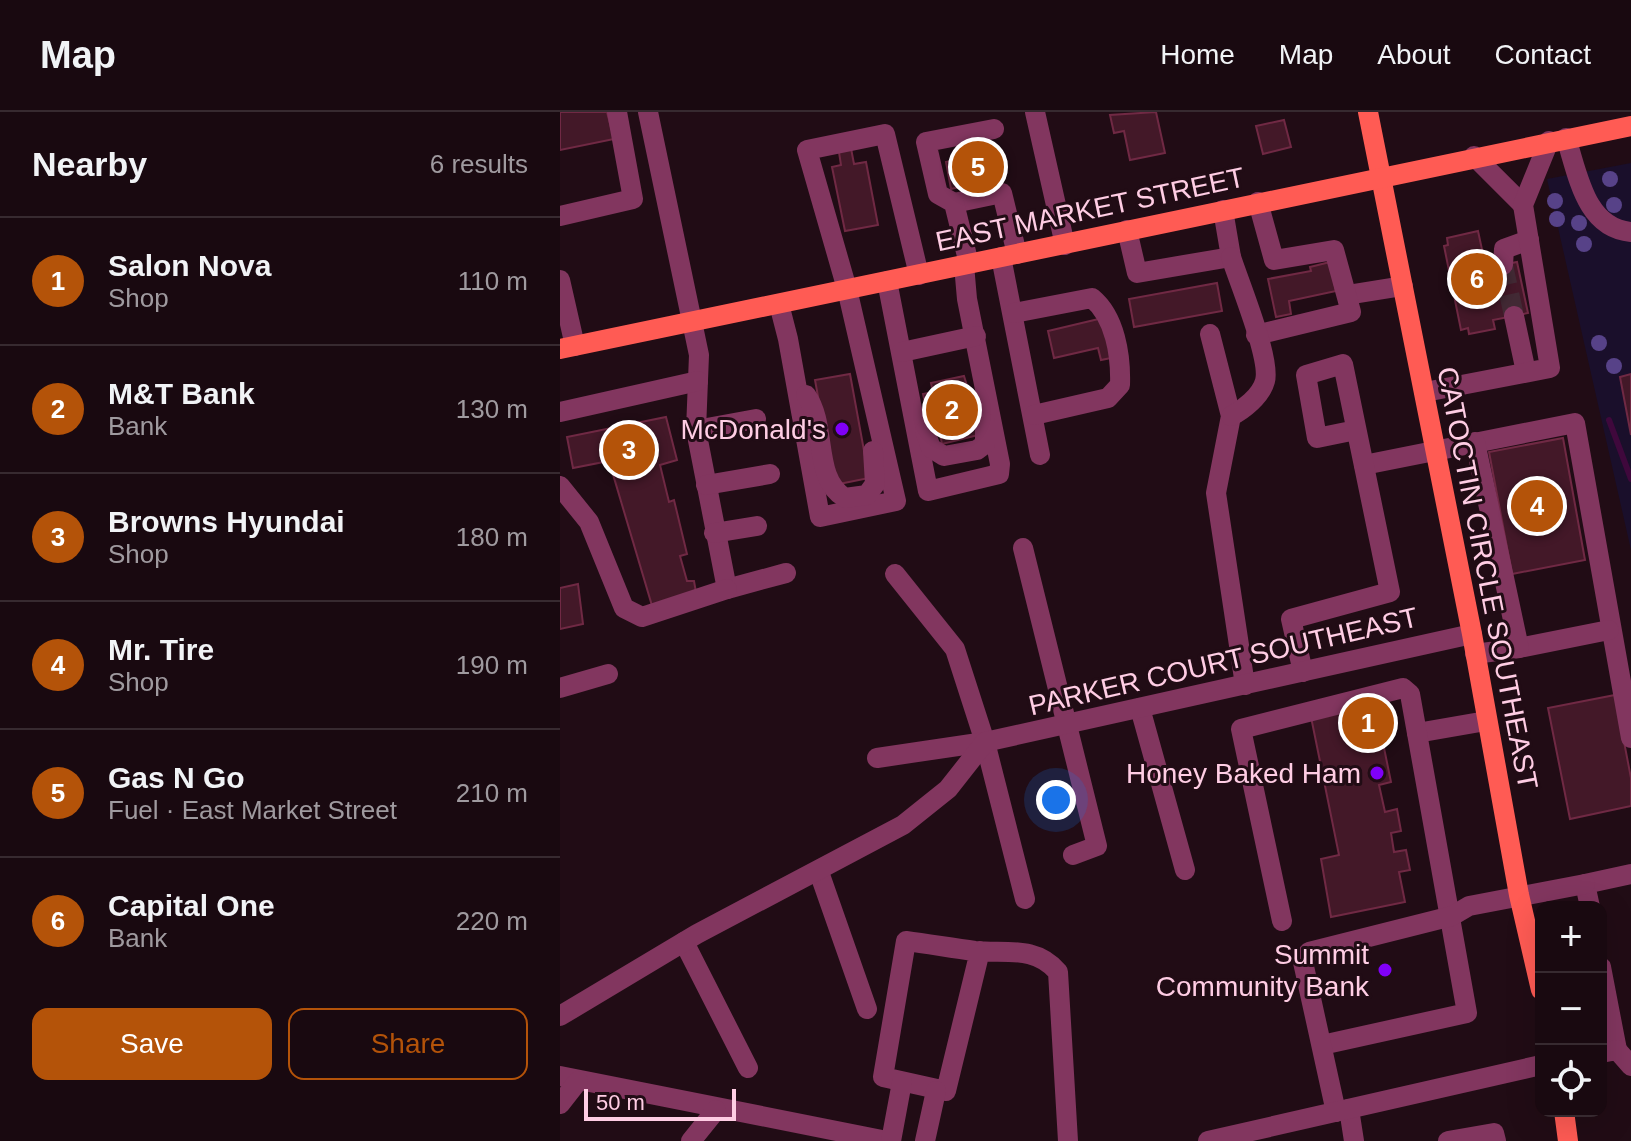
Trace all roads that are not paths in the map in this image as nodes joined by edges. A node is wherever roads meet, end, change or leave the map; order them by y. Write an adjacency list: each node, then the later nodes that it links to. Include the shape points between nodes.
1 (617, 112): 14 (street, via 633,199)
2 (648, 112): 32 (street)
3 (1035, 112): 18 (street)
4 (1368, 112): 9 (main road, CATOCTIN CIRCLE SOUTHEAST)
5 (1631, 126): 7 (main road, EAST MARKET STREET)
6 (994, 129): 11 (street, via 926,142 938,194)
7 (1558, 139): 8 (main road, EAST MARKET STREET); 12 (street); 16 (street, via 1587,202 1612,228)
8 (1474, 156): 9 (main road, EAST MARKET STREET); 12 (street)
9 (1382, 176): 10 (main road, EAST MARKET STREET); 26 (main road, CATOCTIN CIRCLE SOUTHEAST)
10 (1258, 202): 13 (main road, EAST MARKET STREET); 28 (street, via 1274,260 1334,250)
11 (954, 203): 19 (street, via 1002,193); 21 (street)
12 (1523, 205): 17 (street)
13 (1223, 210): 15 (main road, EAST MARKET STREET); 20 (street)
14 (560, 216)
15 (1127, 230): 18 (main road, EAST MARKET STREET); 20 (street, via 1137,273)
16 (1631, 232)
17 (1529, 240): 22 (street, via 1504,249); 39 (street, via 1550,368)
18 (1065, 245): 19 (main road, EAST MARKET STREET)
19 (1009, 255): 21 (main road, EAST MARKET STREET); 30 (street)
20 (1231, 257): 34 (street)
21 (967, 264): 23 (main road, EAST MARKET STREET); 35 (street)
22 (1503, 265)
23 (919, 275): 25 (main road, EAST MARKET STREET); 27 (street, via 885,134 807,150)
24 (560, 280): 36 (street)
25 (887, 281): 27 (main road, EAST MARKET STREET); 37 (street)
26 (1403, 286): 28 (street); 44 (main road, CATOCTIN CIRCLE SOUTHEAST)
27 (847, 289): 29 (main road, EAST MARKET STREET); 38 (street)
28 (1347, 295): 34 (street, via 1351,312)
29 (779, 304): 32 (main road, EAST MARKET STREET); 41 (street)
30 (1014, 313): 46 (street); 46 (street, via 1092,298 1106,309 1121,363 1120,385 1108,398)
31 (1514, 316): 39 (street)
32 (693, 321): 36 (main road, EAST MARKET STREET); 40 (street)
33 (1210, 334): 47 (street)
34 (1256, 335): 47 (street, via 1266,381)
35 (976, 336): 37 (street); 42 (street)
36 (568, 347)
37 (902, 352): 43 (street)
38 (863, 357): 41 (street, via 859,388 877,471 867,495 845,498 831,487 818,422); 41 (street, via 896,501 820,517)
39 (1526, 372): 44 (street)
40 (698, 381): 45 (street); 49 (street)
41 (796, 382)
42 (984, 382): 43 (street, via 985,444 944,456 931,448); 43 (street, via 999,474 928,491)
43 (909, 390)
44 (1425, 392): 52 (main road, CATOCTIN CIRCLE SOUTHEAST)
45 (560, 412)
46 (1034, 415): 53 (street)
47 (1231, 416): 69 (street, via 1216,493)
48 (756, 419): 49 (street)
49 (696, 430): 56 (street)
50 (1356, 430): 54 (street)
51 (1475, 442): 52 (street); 64 (street, via 1575,423); 66 (street)
52 (1436, 450): 54 (street); 65 (main road, CATOCTIN CIRCLE SOUTHEAST)
53 (1040, 455)
54 (1364, 465): 67 (street, via 1390,592 1291,619)
55 (770, 474): 56 (street)
56 (706, 485): 59 (street)
57 (560, 486): 63 (street, via 589,522 624,608 642,617)
58 (757, 526): 59 (street)
59 (714, 533): 63 (street)
60 (1023, 548): 73 (street)
61 (786, 573): 63 (street)
62 (895, 574): 76 (street, via 955,649)
63 (727, 589)
64 (1609, 630): 66 (street, PARKER COURT SOUTHEAST); 75 (street)
65 (1473, 644): 66 (street, PARKER COURT SOUTHEAST); 67 (street, PARKER COURT SOUTHEAST); 72 (main road, CATOCTIN CIRCLE SOUTHEAST)
66 (1519, 648)
67 (1303, 672): 69 (street, PARKER COURT SOUTHEAST)
68 (608, 674): 70 (street)
69 (1245, 685): 71 (street, PARKER COURT SOUTHEAST)
70 (560, 688)
71 (1140, 708): 73 (street, PARKER COURT SOUTHEAST); 79 (street)
72 (1486, 721): 74 (street); 83 (main road, CATOCTIN CIRCLE SOUTHEAST)
73 (1066, 724): 76 (street, PARKER COURT SOUTHEAST); 78 (street, via 1097,846)
74 (1417, 733): 86 (street); 87 (street, via 1410,694 1403,688 1241,729)
75 (1631, 738)
76 (985, 742): 77 (street, PARKER COURT SOUTHEAST); 80 (street, via 948,789 903,825); 84 (street)
77 (877, 758)
78 (1073, 855)
79 (1185, 870)
80 (819, 872): 88 (street); 92 (street)
81 (1631, 874): 82 (street)
82 (1585, 884): 83 (street); 85 (street)
83 (1519, 895): 86 (street, via 1469,906); 90 (main road, CATOCTIN CIRCLE SOUTHEAST)
84 (1025, 899)
85 (1589, 901)
86 (1452, 916): 94 (street, via 1309,952 1303,962); 94 (street, via 1467,1013)
87 (1282, 921)
88 (684, 942): 93 (street); 97 (street)
89 (980, 951): 99 (street, via 906,941 883,1077); 100 (street, via 946,1091); 109 (street, via 1012,949 1050,963 1058,972)
90 (1537, 973)
91 (1602, 973): 95 (street)
92 (867, 1009)
93 (560, 1016)
94 (1322, 1045): 103 (street)
95 (1616, 1056)
96 (1535, 1066): 103 (street)
97 (748, 1068)
98 (569, 1079): 101 (street); 102 (street)
99 (902, 1082): 100 (street); 106 (street)
100 (936, 1091): 108 (street)
101 (560, 1104)
102 (716, 1110): 106 (street); 107 (street)
103 (1342, 1110): 105 (street); 111 (street)
104 (1565, 1117): 114 (main road)
105 (1271, 1134): 110 (street)
106 (880, 1140)
107 (691, 1141)
108 (925, 1141)
109 (1068, 1141)
110 (1208, 1141)
111 (1354, 1141)
112 (1448, 1141): 113 (street, via 1494,1133)
113 (1496, 1141)
114 (1568, 1141)

